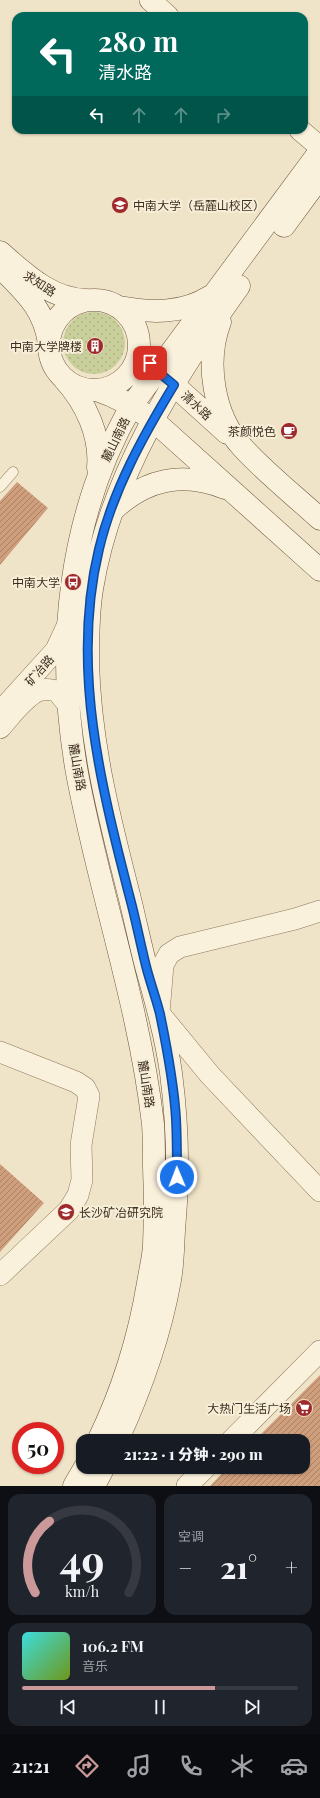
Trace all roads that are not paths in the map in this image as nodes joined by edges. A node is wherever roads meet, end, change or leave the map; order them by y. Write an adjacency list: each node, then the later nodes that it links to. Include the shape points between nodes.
1 (150, 0): 2 (street)
2 (164, 12)
3 (305, 134): 4 (street)
4 (320, 147)
5 (320, 151): 9 (main road, 麓山南路)
6 (320, 177): 9 (main road, 麓山南路)
7 (0, 252): 10 (main road, 求知路, via 53,293 75,300)
8 (0, 267): 13 (main road, 求知路, via 35,304 46,327)
9 (222, 298): 11 (main road, via 176,310 153,312); 14 (main road, 麓山南路); 16 (main road, 麓山南路); 20 (main road, via 213,372 222,413)
10 (87, 300): 11 (main road, via 109,302); 13 (main road, via 72,306 60,316 52,329)
11 (119, 307): 12 (main road, via 133,322)
12 (139, 342): 14 (main road, 清水路); 17 (main road, via 136,362 124,378 116,384)
13 (49, 345): 15 (main road, via 50,357)
14 (157, 371): 16 (main road, 清水路); 18 (main road, 麓山南路)
15 (62, 377): 17 (main road, via 84,389); 22 (main road, via 82,404 96,438 98,453)
16 (174, 385): 19 (main road, 麓山南路); 20 (main road, 清水路)
17 (96, 390): 18 (main road)
18 (132, 406): 19 (main road); 22 (main road, 麓山南路, via 116,432)
19 (153, 420): 24 (main road); 25 (main road, 麓山南路, via 127,472)
20 (243, 448): 26 (main road)
21 (13, 472): 23 (lane)
22 (95, 483): 28 (main road, 麓山南路, via 78,543)
23 (0, 487)
24 (231, 491): 25 (main road, via 208,481 165,481 144,487 125,498); 27 (main road)
25 (111, 512): 33 (main road, 麓山南路, via 99,548 91,592 88,627 90,700 97,759 114,837)
26 (320, 519)
27 (320, 570)
28 (70, 622): 29 (main road, 麓山南路, via 67,646); 30 (street, 矿冶路, via 56,650)
29 (69, 706): 31 (street, 矿冶路, via 57,691 38,691); 40 (main road, 麓山南路, via 78,774 144,1063 153,1134 154,1249 143,1313 125,1372)
30 (0, 712)
31 (0, 728)
32 (320, 911): 33 (street, via 180,947 169,954 163,965)
33 (159, 1013): 35 (street); 36 (main road, 麓山南路)
34 (0, 1052): 38 (street, via 76,1082 85,1088 88,1096 81,1145 82,1180 78,1195 69,1210)
35 (210, 1075): 36 (street, via 194,1070 183,1070 176,1076); 37 (street)
36 (173, 1091): 41 (main road, 麓山南路, via 178,1192 171,1277 154,1346)
37 (320, 1191)
38 (0, 1275)
39 (320, 1351): 42 (street)
40 (101, 1434)
41 (120, 1434)
42 (238, 1434)
43 (81, 1474): 46 (main road)
44 (100, 1474): 47 (main road)
45 (199, 1474): 48 (street)
46 (74, 1486)
47 (94, 1486)
48 (187, 1486)

